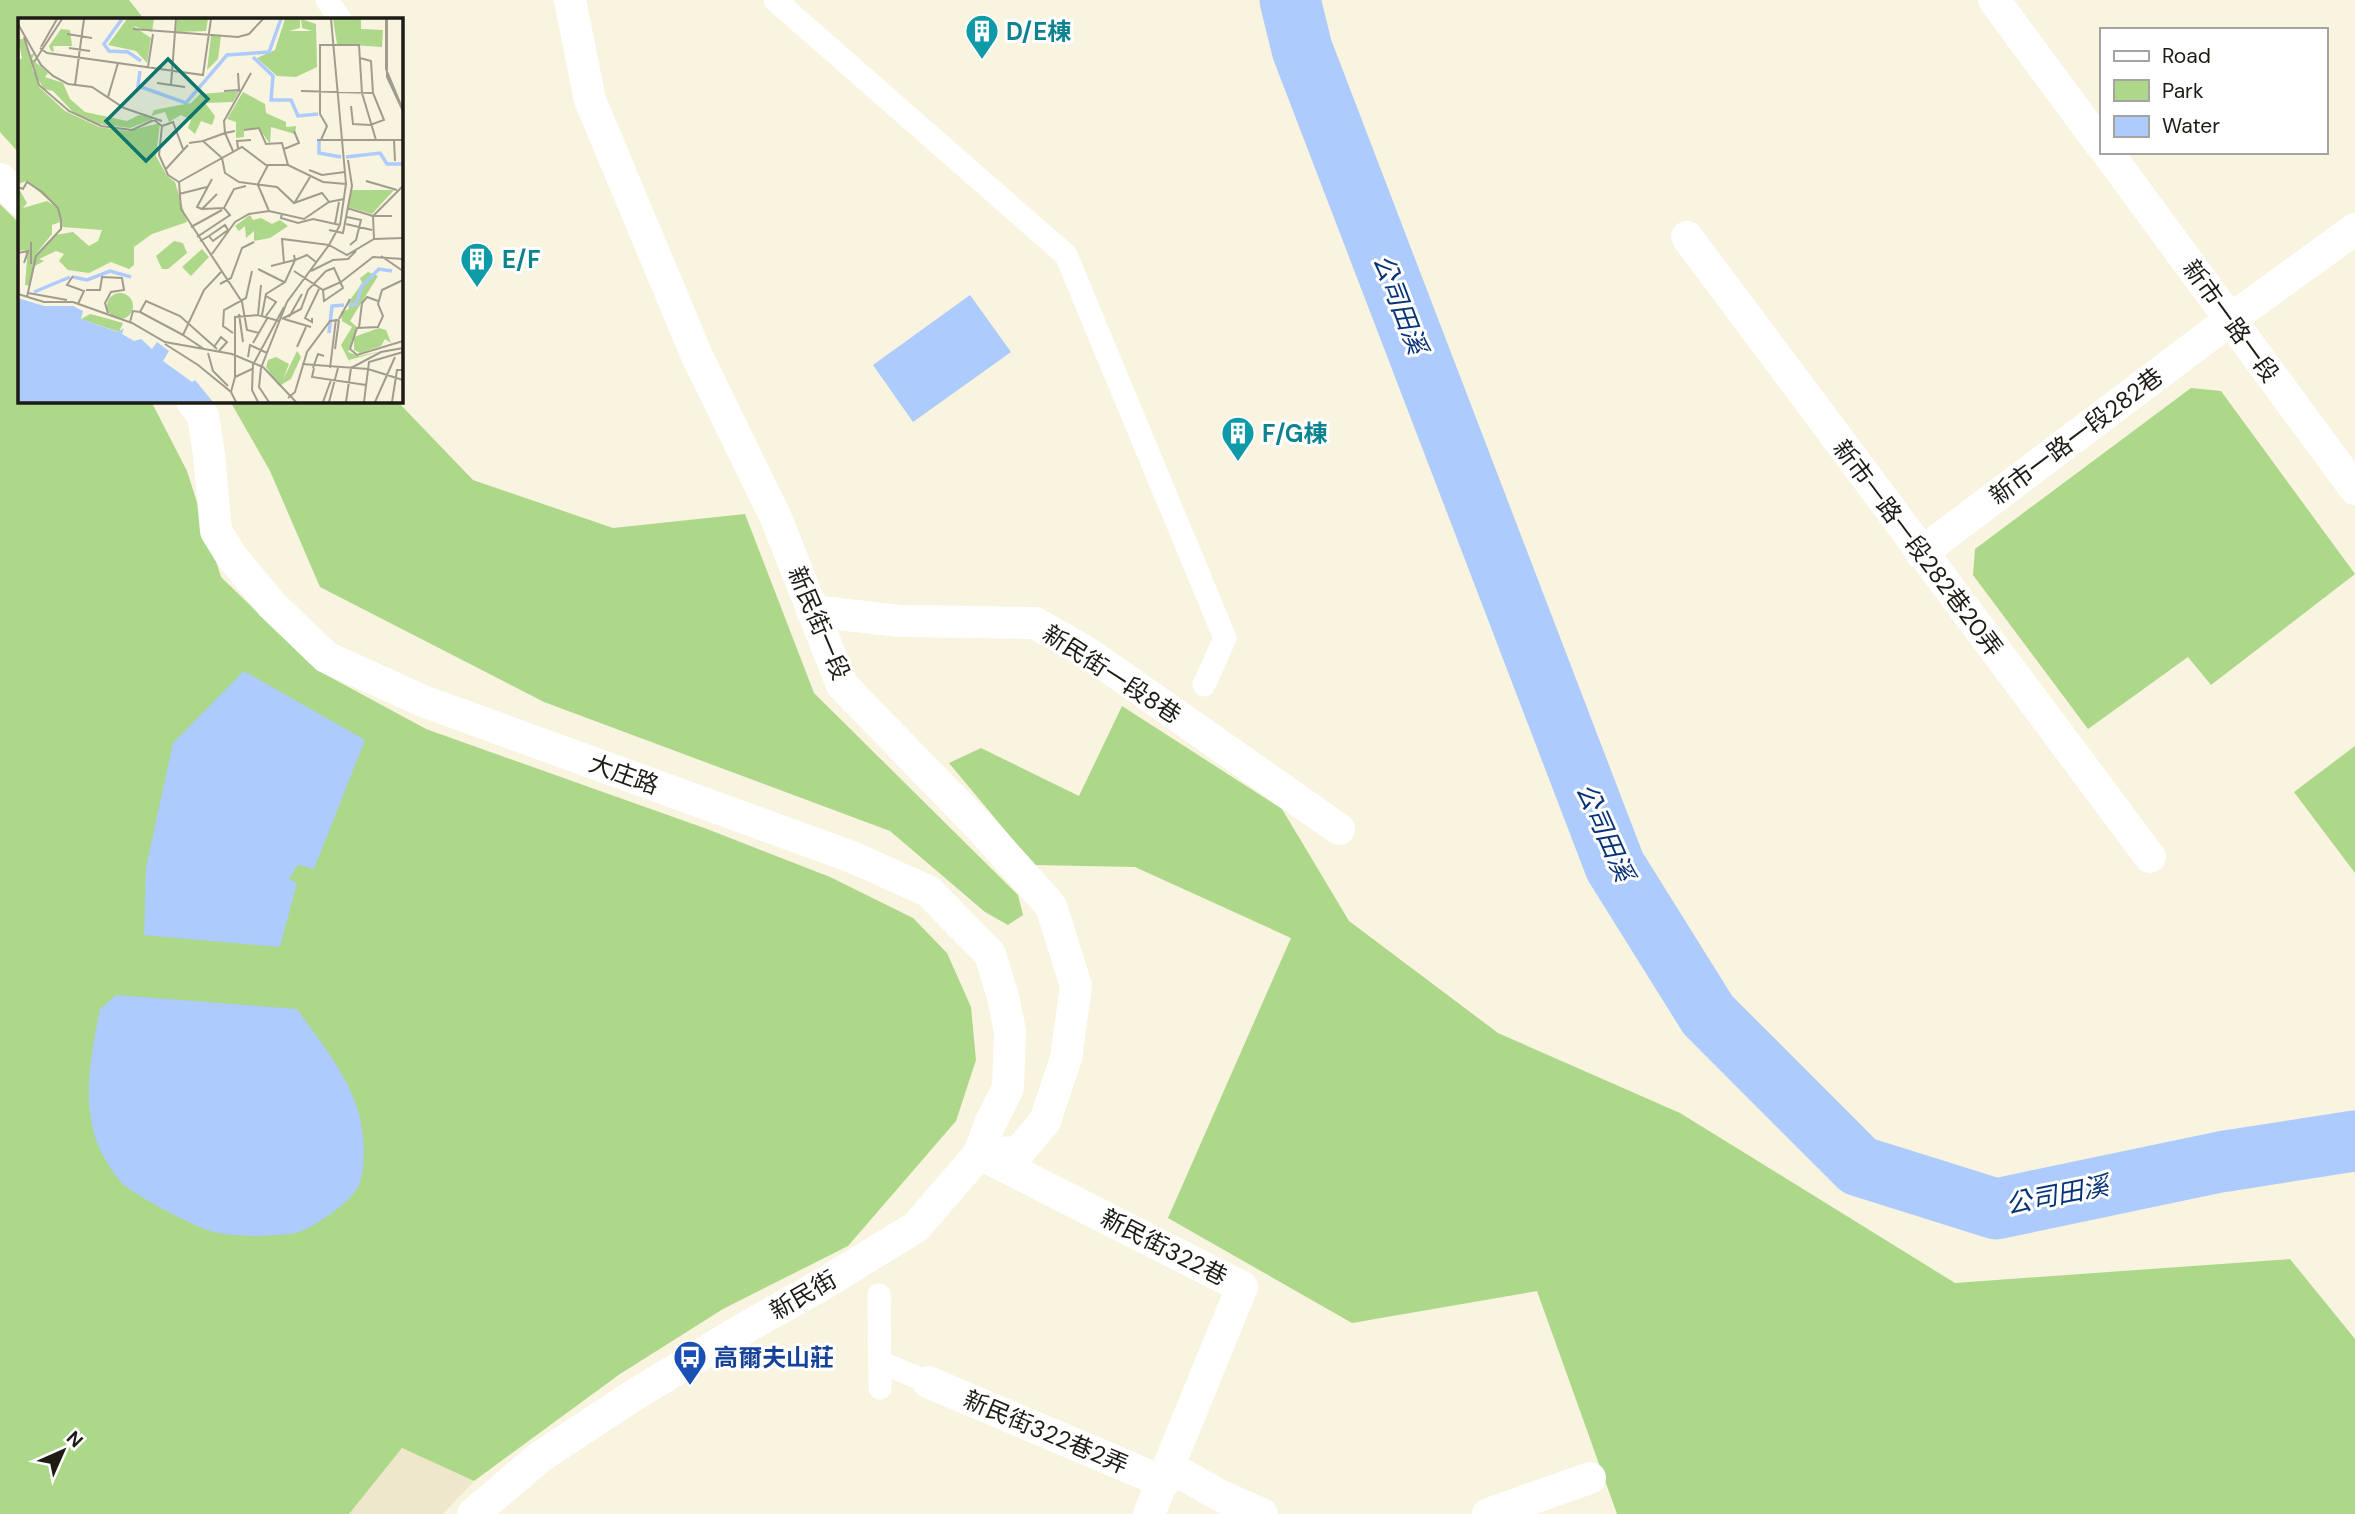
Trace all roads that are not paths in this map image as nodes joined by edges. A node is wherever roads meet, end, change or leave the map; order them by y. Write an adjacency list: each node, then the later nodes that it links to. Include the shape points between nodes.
1 (327, 0): 5 (street)
2 (570, 0): 16 (street, 新民街一段, via 590,100 697,356 776,519)
3 (775, 0): 17 (street, via 1066,256 1225,638)
4 (1994, 0): 6 (street)
5 (339, 18)
6 (2100, 144)
7 (2108, 154): 12 (street, 新市一路一段)
8 (0, 179): 9 (street)
9 (18, 198)
10 (2355, 229): 12 (street, 新市一路一段282巷)
11 (1687, 237): 15 (street, 新市一路一段282巷20弄)
12 (2231, 319): 14 (street, 新市一路一段); 15 (street, 新市一路一段282巷)
13 (193, 402): 20 (street, 大庄路, via 203,416 216,531 271,604 326,657 423,701 852,857 928,891 990,954 1010,1031 1009,1088)
14 (2355, 489)
15 (1921, 553): 19 (street, 新市一路一段282巷20弄)
16 (812, 611): 18 (street, 新民街一段8巷, via 900,621 1035,623 1088,653); 20 (street, 新民街一段, via 842,685 1051,906 1076,986 1066,1058 1045,1121 1019,1152)
17 (1204, 685)
18 (1339, 829)
19 (2150, 857)
20 (979, 1154): 25 (street, 新民街322巷, via 1242,1287); 27 (street, 新民街, via 916,1227 631,1397 540,1457)
21 (879, 1295): 22 (street)
22 (880, 1362): 23 (street); 24 (street)
23 (928, 1382): 25 (street, 新民街322巷2弄)
24 (880, 1388)
25 (1167, 1475): 28 (street, 新民街322巷); 29 (street, 新民街322巷2弄)
26 (1590, 1478): 30 (street)
27 (473, 1514)
28 (1149, 1514)
29 (1262, 1514)
30 (1488, 1514)

